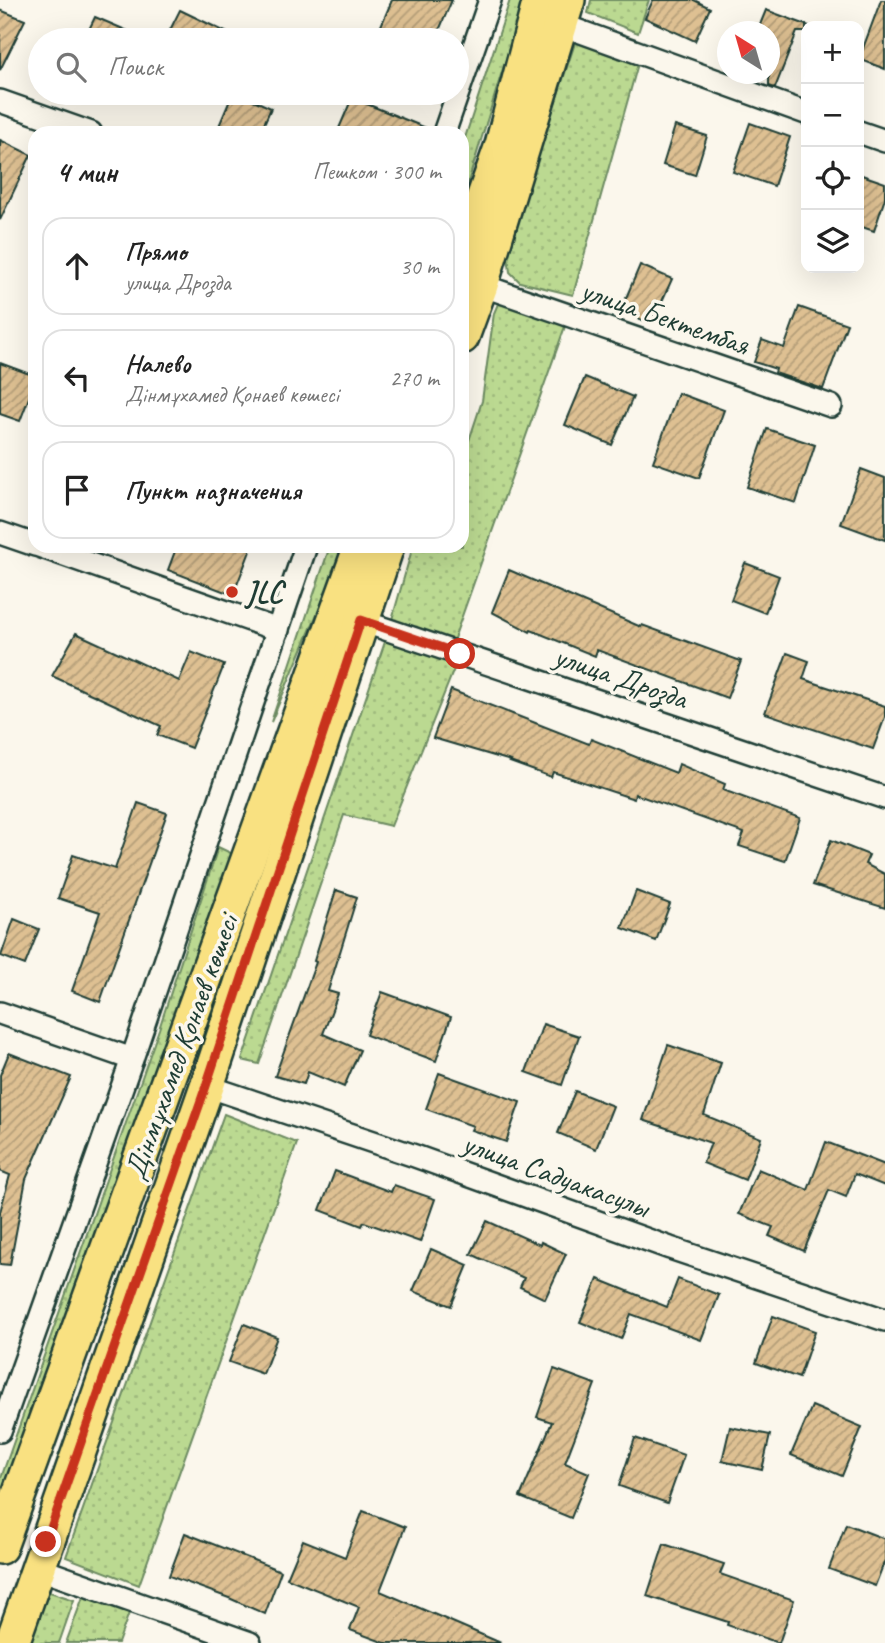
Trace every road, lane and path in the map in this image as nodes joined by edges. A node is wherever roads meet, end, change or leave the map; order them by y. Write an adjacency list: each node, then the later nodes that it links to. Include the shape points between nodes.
1 (490, 0): 4 (street)
2 (540, 0): 12 (main road)
3 (565, 12): 7 (street); 12 (main road)
4 (469, 61)
5 (0, 101): 8 (street)
6 (454, 105): 9 (street)
7 (801, 111)
8 (71, 126)
9 (446, 126)
10 (864, 134): 11 (street)
11 (885, 141)
12 (471, 272): 13 (street, улица Бектембая)
13 (831, 406)
14 (0, 533): 15 (street)
15 (28, 542)
16 (60, 553): 21 (street)
17 (304, 553): 21 (street)
18 (360, 553): 20 (main road, Дінмұхамед Қонаев көшесі)
19 (383, 553): 20 (main road, Дінмұхамед Қонаев көшесі)
20 (349, 616): 22 (street, улица Дрозда); 25 (main road, Дінмұхамед Қонаев көшесі); 28 (main road, Дінмұхамед Қонаев көшесі)
21 (278, 630): 24 (street)
22 (885, 798)
23 (0, 1013): 24 (street)
24 (132, 1059): 27 (street)
25 (206, 1086): 26 (street, улица Садуакасулы); 29 (main road, Дінмұхамед Қонаев көшесі)
26 (885, 1320)
27 (0, 1431)
28 (0, 1547)
29 (37, 1568): 30 (main road, Дінмұхамед Қонаев көшесі); 31 (street)
30 (12, 1643)
31 (250, 1643)

